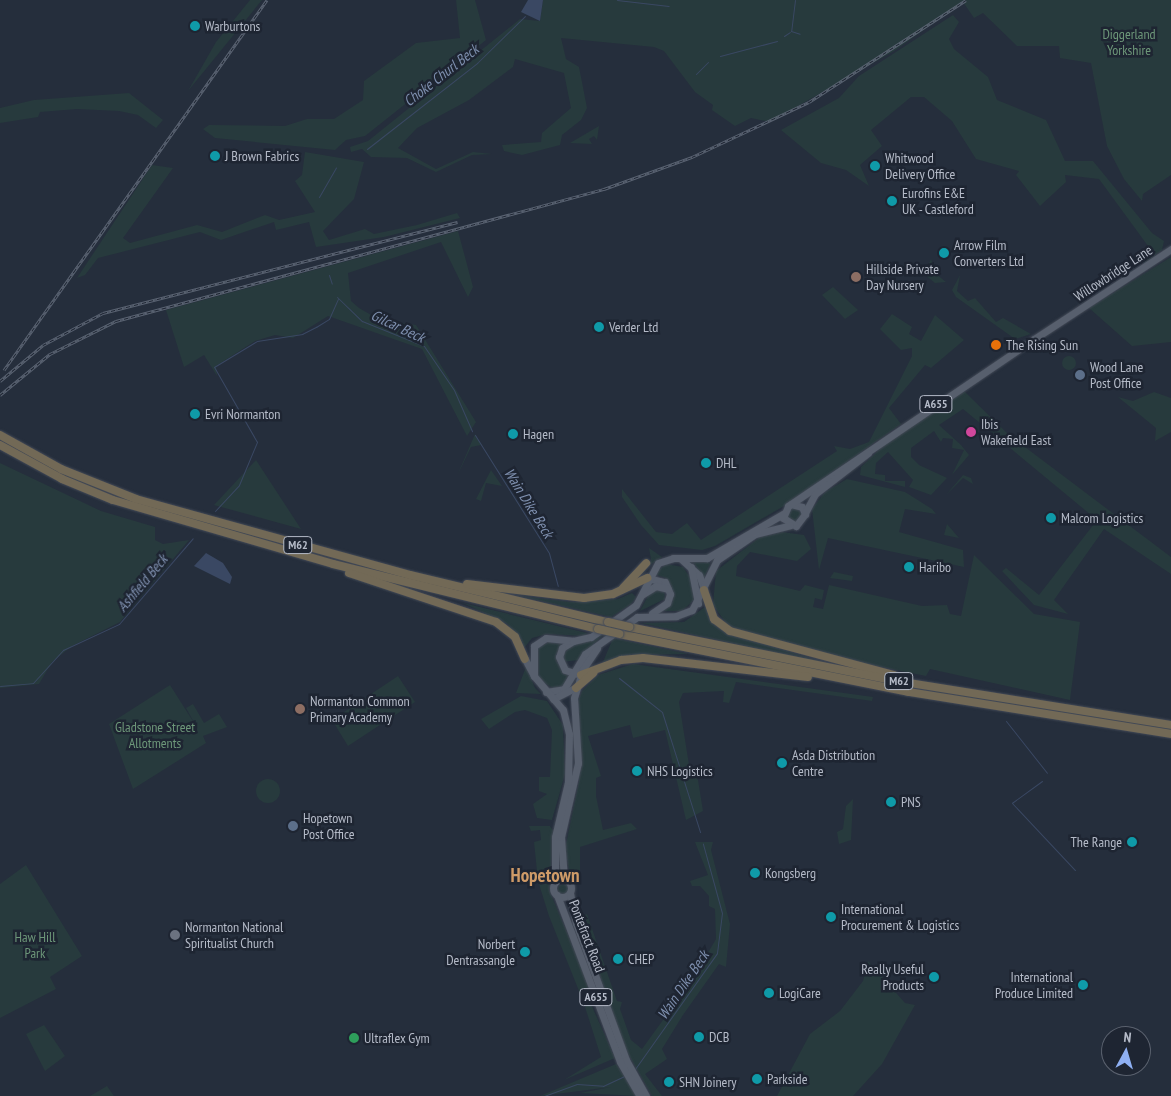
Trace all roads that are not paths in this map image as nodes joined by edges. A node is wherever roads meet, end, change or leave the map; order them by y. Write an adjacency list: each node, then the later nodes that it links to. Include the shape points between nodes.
1 (1171, 249): 3 (main road, Willowbridge Lane / A655)
2 (0, 435): 13 (highway, M62, via 109,490)
3 (879, 443): 5 (main road, A655); 7 (main road, A655, via 815,494)
4 (0, 445): 9 (highway, M62, via 62,480 113,500)
5 (791, 504): 6 (main road, A655); 7 (main road, via 798,505)
6 (783, 514): 8 (main road); 10 (main road, A655, via 707,558)
7 (805, 514): 8 (main road, A655, via 801,523)
8 (790, 525): 16 (main road, A655, via 754,534 717,560)
9 (265, 545): 23 (highway, M62, via 496,622 515,637); 31 (highway, M62, bridge, via 619,634)
10 (678, 558): 12 (main road); 14 (main road, A655, via 658,563)
11 (646, 563): 17 (highway)
12 (690, 566): 16 (main road); 19 (main road)
13 (410, 575): 17 (highway, M62, via 557,598); 32 (highway, M62, bridge, via 629,627)
14 (647, 578): 15 (main road, via 662,580); 17 (highway, M62); 18 (main road, A655)
15 (670, 590): 18 (main road, via 658,585); 20 (main road, A655, via 667,603)
16 (704, 590): 19 (main road, A655); 32 (highway, M62, via 714,619 730,631)
17 (620, 592)
18 (642, 594): 22 (main road, A655, via 622,618 591,637)
19 (698, 604): 20 (main road, via 686,614)
20 (647, 614): 21 (main road, A655)
21 (604, 640): 25 (main road, A655); 27 (main road, A655)
22 (573, 641): 24 (main road, via 562,648); 28 (main road, A655, via 553,638 536,643 532,653)
23 (525, 659): 28 (main road, A655)
24 (560, 661): 25 (main road, via 568,665); 27 (main road)
25 (580, 662): 27 (main road, A655)
26 (594, 672): 27 (highway, M62); 29 (highway, M62); 31 (highway, M62, via 621,660 657,658)
27 (577, 674): 29 (main road, A655); 30 (main road, A655, via 564,689)
28 (534, 676): 30 (main road, A655)
29 (576, 688): 33 (main road); 36 (main road, A655, via 578,763 561,837)
30 (546, 692): 33 (main road, A655)
31 (909, 692): 35 (highway, M62)
32 (967, 693): 34 (highway, M62)
33 (553, 699): 37 (main road, A655, via 566,717 570,751 556,824)
34 (1171, 725)
35 (1171, 734)
36 (564, 879): 37 (main road); 38 (main road, A655, via 570,883)
37 (555, 882): 39 (main road, A655)
38 (570, 893): 39 (main road); 41 (main road, Pontefract Road / A655, via 576,923 626,1060)
39 (557, 895): 40 (main road, Pontefract Road / A655, via 620,1062)
40 (640, 1096)
41 (646, 1096)

